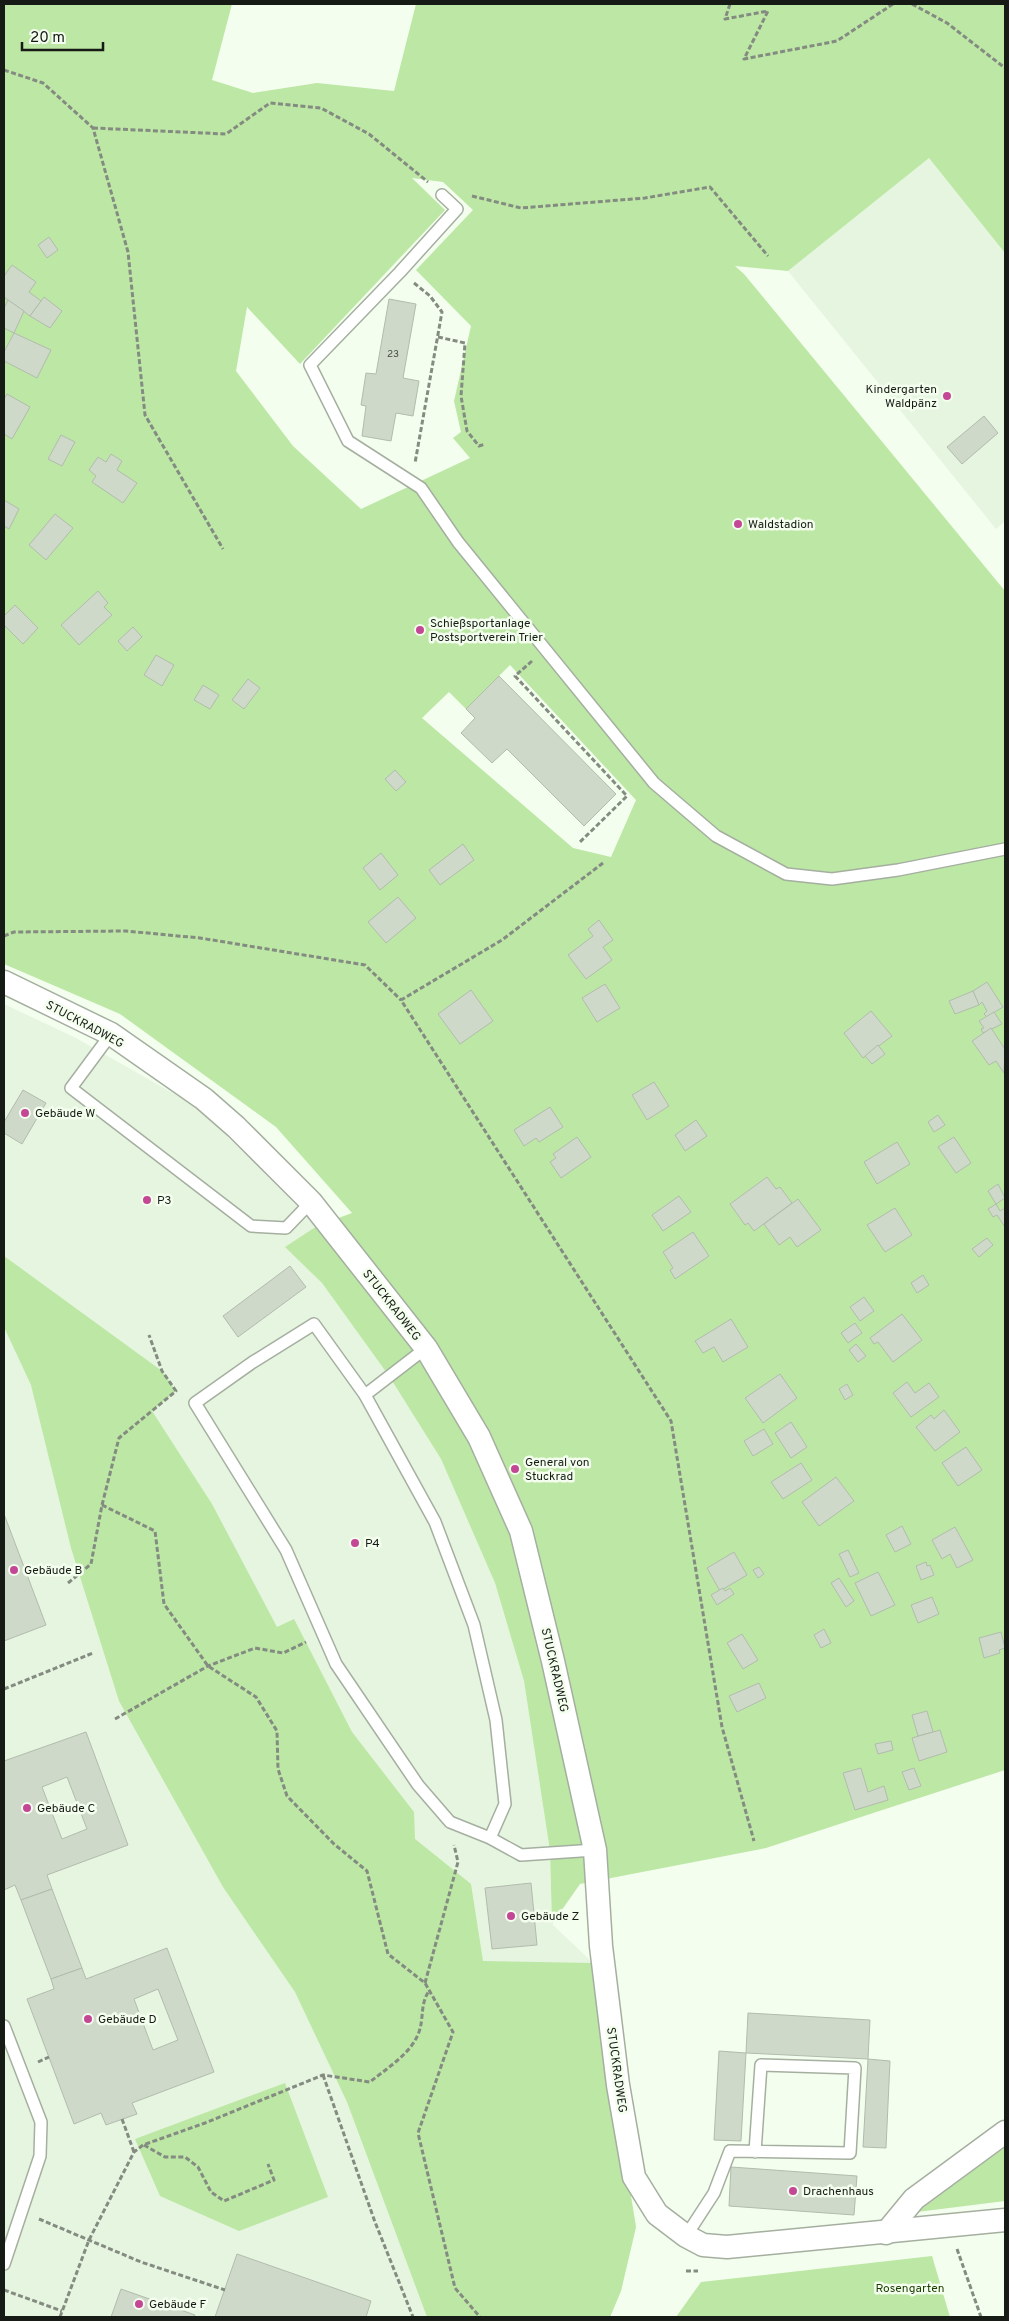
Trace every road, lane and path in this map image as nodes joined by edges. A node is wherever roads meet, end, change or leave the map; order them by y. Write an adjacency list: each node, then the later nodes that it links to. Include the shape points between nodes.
1 (730, 4): 2 (path, via 725,19 768,11 744,59 837,40)
2 (893, 4)
3 (912, 4): 4 (path, via 948,23)
4 (1005, 68)
5 (4, 70): 6 (path, via 43,83)
6 (93, 128): 7 (path, via 226,134 270,103 321,108 369,134); 13 (path, via 128,252 145,415)
7 (442, 195): 8 (path, via 475,196 521,208 645,198 710,186); 16 (lane, via 457,209 310,364 348,441 421,488 458,542 654,783 716,836 786,874 832,879)
8 (768, 256)
9 (430, 296): 10 (path, via 442,312)
10 (438, 336): 11 (path, via 465,343 461,396 468,431 478,446); 12 (path)
11 (485, 444)
12 (418, 450)
13 (223, 550)
14 (514, 676): 15 (path, via 627,796)
15 (580, 842)
16 (1005, 849)
17 (603, 864): 20 (path, via 502,940)
18 (4, 936): 20 (path, via 14,932 126,931 200,938 365,965)
19 (4, 982): 21 (street, STUCKRADWEG)
20 (401, 1000): 35 (path, via 671,1421 722,1727)
21 (111, 1034): 22 (street, STUCKRADWEG, via 204,1099 236,1126); 22 (lane, via 71,1088 251,1226 286,1228)
22 (311, 1202): 24 (street, STUCKRADWEG)
23 (149, 1335): 26 (path, via 162,1371 176,1391 120,1438)
24 (426, 1348): 25 (lane); 36 (street, STUCKRADWEG, via 480,1437 521,1531)
25 (365, 1394): 28 (lane, via 314,1324 195,1403 286,1550); 34 (lane, via 435,1522 474,1625 496,1720 505,1804)
26 (102, 1505): 27 (path, via 91,1564); 30 (path, via 156,1532 164,1604)
27 (68, 1583)
28 (323, 1634): 30 (path, via 284,1653 255,1648); 33 (lane, via 336,1664 418,1784)
29 (93, 1653): 31 (path)
30 (208, 1666): 32 (path); 37 (path, via 256,1697 277,1731 278,1768 287,1796 334,1844 367,1871 388,1954)
31 (4, 1689)
32 (115, 1719)
33 (450, 1822): 34 (lane); 37 (path, via 458,1862)
34 (490, 1838): 36 (lane, via 522,1855)
35 (754, 1841)
36 (595, 1850): 51 (street, STUCKRADWEG, via 601,1946 618,2085 634,2177 658,2214)
37 (425, 1983): 38 (path)
38 (429, 1991): 40 (path, via 423,2000 419,2032 405,2053 370,2082); 59 (path, via 453,2032 418,2134 455,2288)
39 (4, 2026): 47 (lane, via 41,2122 40,2156)
40 (323, 2075): 43 (path); 58 (path, via 375,2222)
41 (122, 2119): 44 (path)
42 (1005, 2132): 50 (street, via 914,2199)
43 (143, 2145): 44 (path); 46 (path, via 164,2157 185,2157 198,2166 210,2192 224,2201 274,2180)
44 (134, 2152): 52 (path)
45 (755, 2152): 45 (lane, via 850,2153 855,2068 761,2065); 51 (lane, via 730,2151 714,2193)
46 (268, 2164)
47 (22, 2212): 52 (path); 53 (lane)
48 (1005, 2220): 49 (street, STUCKRADWEG)
49 (949, 2226): 50 (street, STUCKRADWEG); 60 (path)
50 (886, 2233): 51 (street, STUCKRADWEG, via 727,2248 703,2245)
51 (686, 2236)
52 (89, 2240): 55 (path, via 141,2262); 56 (path)
53 (4, 2264)
54 (4, 2290): 56 (path)
55 (224, 2290)
56 (62, 2311): 57 (path)
57 (60, 2317)
58 (413, 2317)
59 (480, 2317)
60 (981, 2317)

